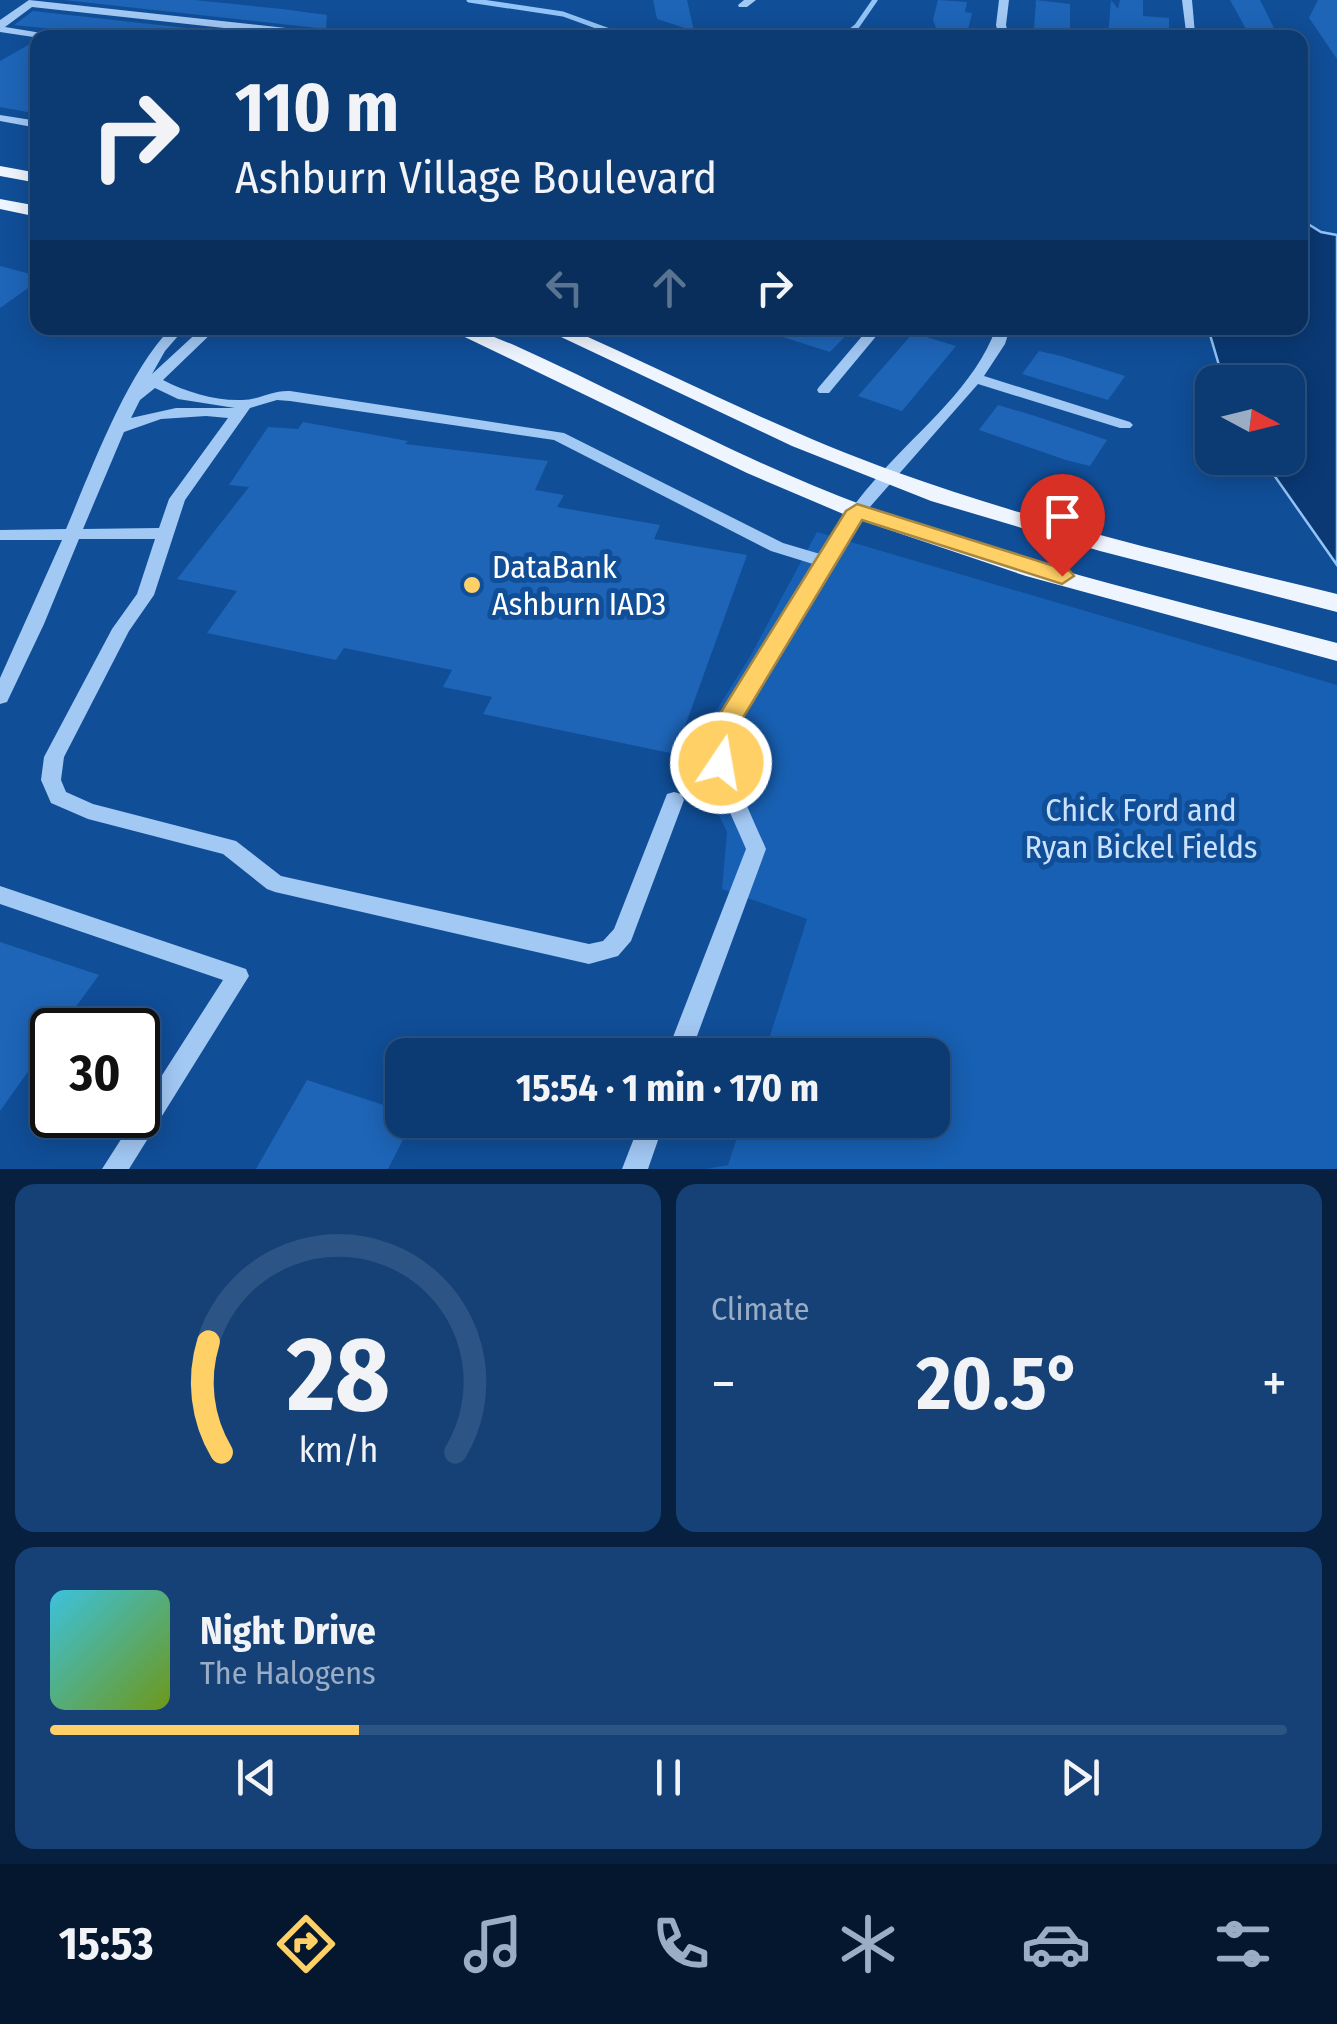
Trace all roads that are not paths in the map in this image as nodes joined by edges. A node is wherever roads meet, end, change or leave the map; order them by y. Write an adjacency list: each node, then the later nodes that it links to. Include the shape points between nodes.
1 (1004, 0): 6 (street)
2 (1187, 0): 7 (street)
3 (33, 2): 4 (street); 5 (street)
4 (4, 28): 8 (street); 9 (street)
5 (279, 30)
6 (1002, 30)
7 (1191, 30)
8 (30, 32)
9 (0, 40)
10 (0, 118): 11 (street)
11 (30, 124)
12 (0, 171): 13 (main road)
13 (30, 177)
14 (0, 204): 15 (main road)
15 (30, 210)
16 (172, 335): 25 (street, via 144,366)
17 (202, 335): 23 (street)
18 (471, 335): 30 (main road)
19 (567, 335): 29 (main road)
20 (874, 335): 24 (street)
21 (1001, 335): 22 (street)
22 (974, 378): 27 (street); 29 (street)
23 (153, 381): 25 (street); 26 (street, via 183,396)
24 (824, 390)
25 (132, 399): 28 (street)
26 (242, 409): 28 (street, via 142,416); 32 (street, via 177,499); 34 (street, via 276,395 558,436 777,547)
27 (1125, 425)
28 (116, 430): 31 (street)
29 (886, 477): 30 (street); 35 (main road)
30 (857, 511): 34 (street); 36 (main road, via 990,556)
31 (73, 534): 32 (street); 33 (street); 37 (street)
32 (167, 534): 38 (street, via 145,595 54,757 51,780 58,797 88,811 228,846 275,883 589,954 610,949 623,934)
33 (0, 535)
34 (826, 562): 40 (street, via 720,743 721,763 756,848)
35 (1337, 603)
36 (1337, 652)
37 (0, 697)
38 (674, 800)
39 (0, 895): 42 (street, via 238,976)
40 (684, 1038)
41 (647, 1138): 43 (street)
42 (115, 1169)
43 (635, 1169)

